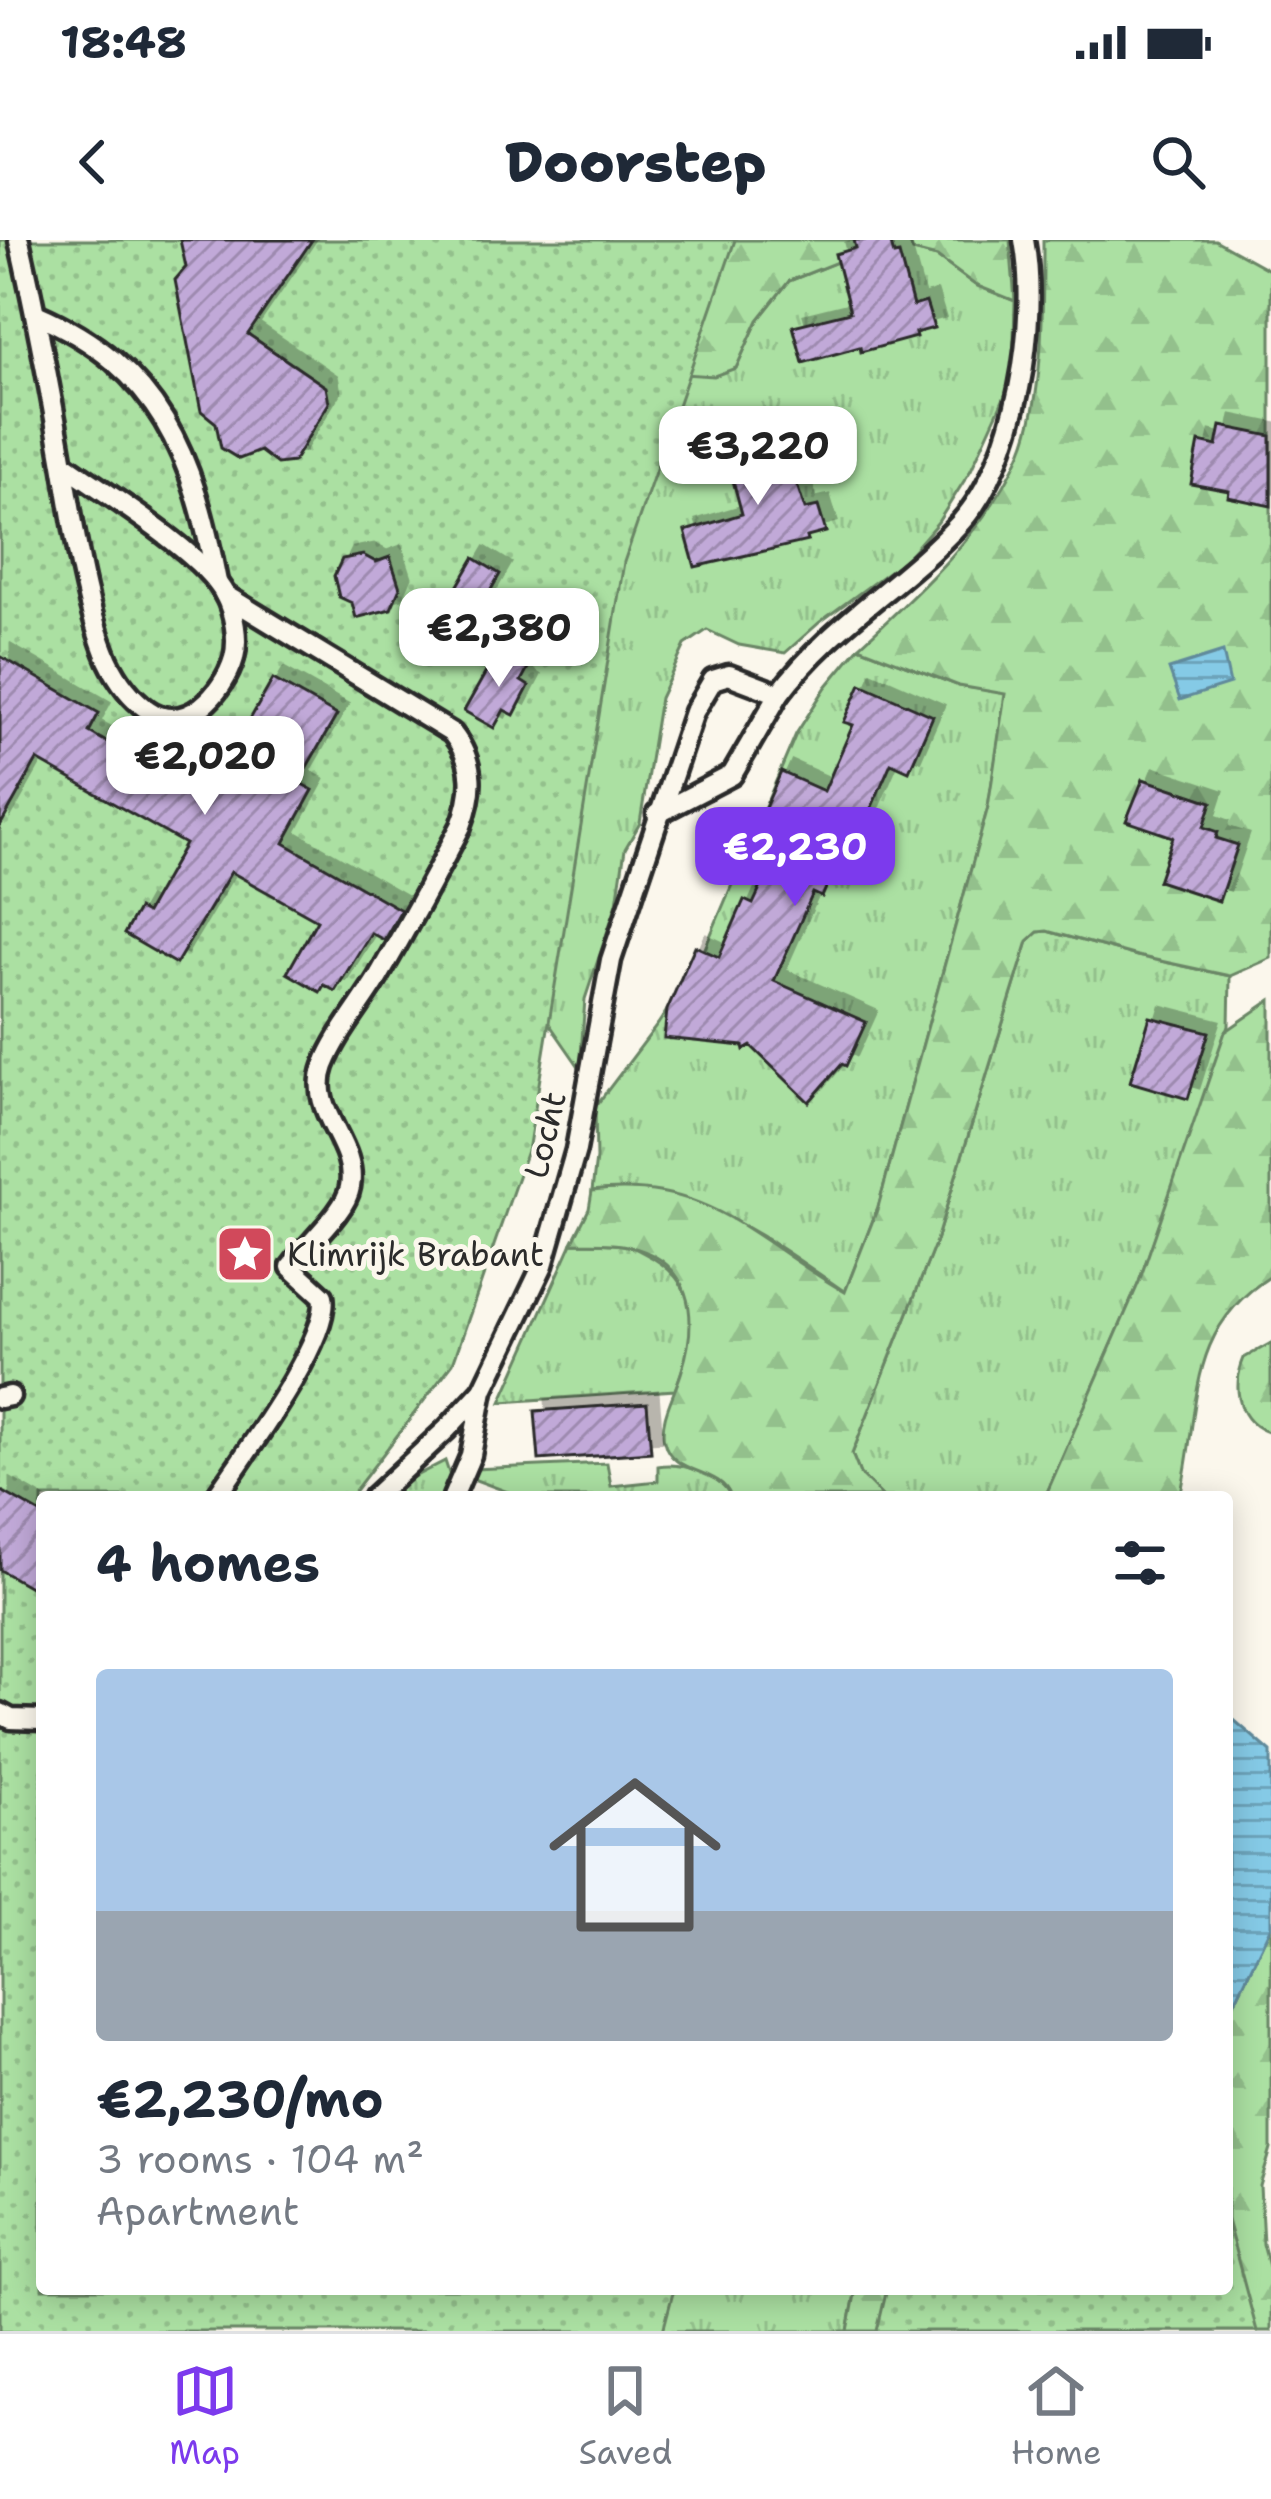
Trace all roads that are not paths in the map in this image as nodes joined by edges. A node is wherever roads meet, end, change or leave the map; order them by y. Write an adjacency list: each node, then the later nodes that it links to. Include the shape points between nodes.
1 (19, 240): 3 (lane)
2 (1024, 240): 6 (lane, via 1031,278 1025,353 1007,442 963,520 806,657)
3 (36, 314): 4 (lane); 5 (lane, via 115,362 160,410 190,473)
4 (63, 463): 5 (lane); 5 (lane, via 107,658 149,711 168,720 189,715 222,684 235,632)
5 (221, 588): 9 (lane, via 452,733 472,775 461,826 326,1061 323,1108 350,1165 350,1188 292,1267 323,1296 324,1318)
6 (779, 694): 7 (lane, via 732,775); 7 (lane, Locht, via 729,675 712,680)
7 (657, 814): 8 (lane, Locht, via 611,960 575,1150 543,1265)
8 (483, 1390): 10 (lane, Locht); 11 (lane, Locht)
9 (220, 1491)
10 (381, 1491)
11 (456, 1491)
12 (0, 1713): 13 (lane)
13 (36, 1720)

